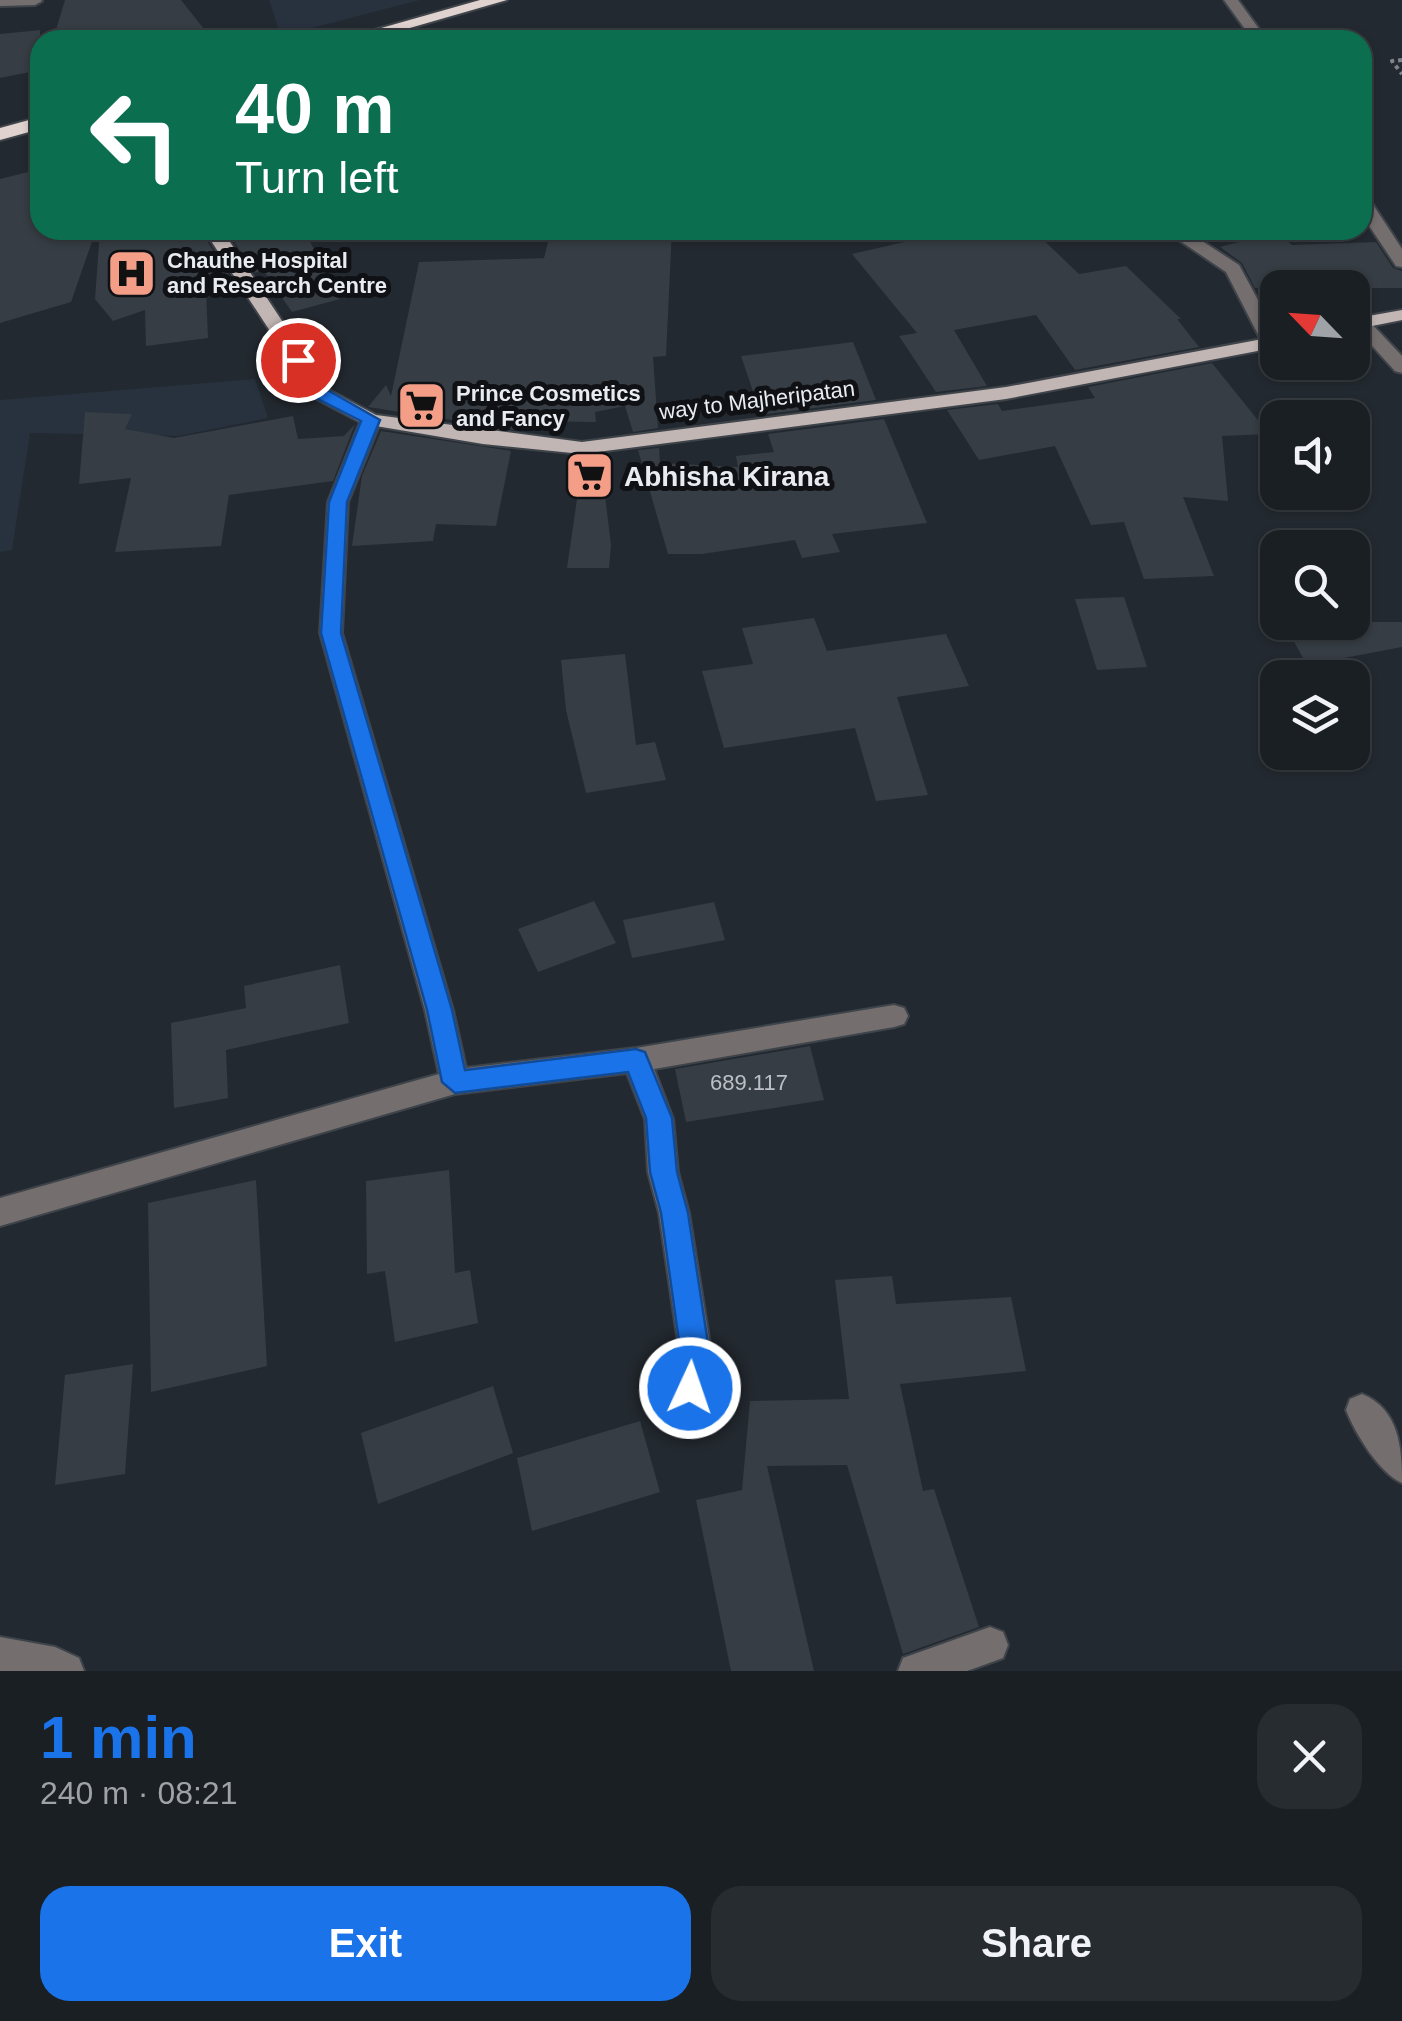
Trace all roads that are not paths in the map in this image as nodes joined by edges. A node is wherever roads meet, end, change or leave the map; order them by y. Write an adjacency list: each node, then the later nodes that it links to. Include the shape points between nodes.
1 (499, 0): 5 (highway)
2 (1230, 0): 6 (street)
3 (0, 2): 4 (street)
4 (35, 2)
5 (386, 30)
6 (1252, 30)
7 (30, 126): 8 (highway)
8 (0, 134)
9 (1372, 216): 12 (street)
10 (220, 240): 19 (main road, way to Majheripatan, via 320,393)
11 (1188, 240): 14 (street, via 1233,269)
12 (1402, 262)
13 (1402, 315): 15 (main road)
14 (1260, 316)
15 (1370, 321)
16 (1370, 336): 18 (street)
17 (1260, 344): 19 (main road, way to Majheripatan, via 1006,393 582,448)
18 (1402, 367)
19 (371, 420): 22 (street, via 338,502 331,633)
20 (894, 1016): 21 (street)
21 (636, 1060): 22 (street); 25 (street, via 659,1118 697,1363)
22 (455, 1082): 23 (street)
23 (0, 1212)
24 (1362, 1410): 26 (street)
25 (684, 1412)
26 (1402, 1466)
27 (990, 1646): 30 (street)
28 (0, 1655): 29 (street)
29 (66, 1671)
30 (916, 1671)

